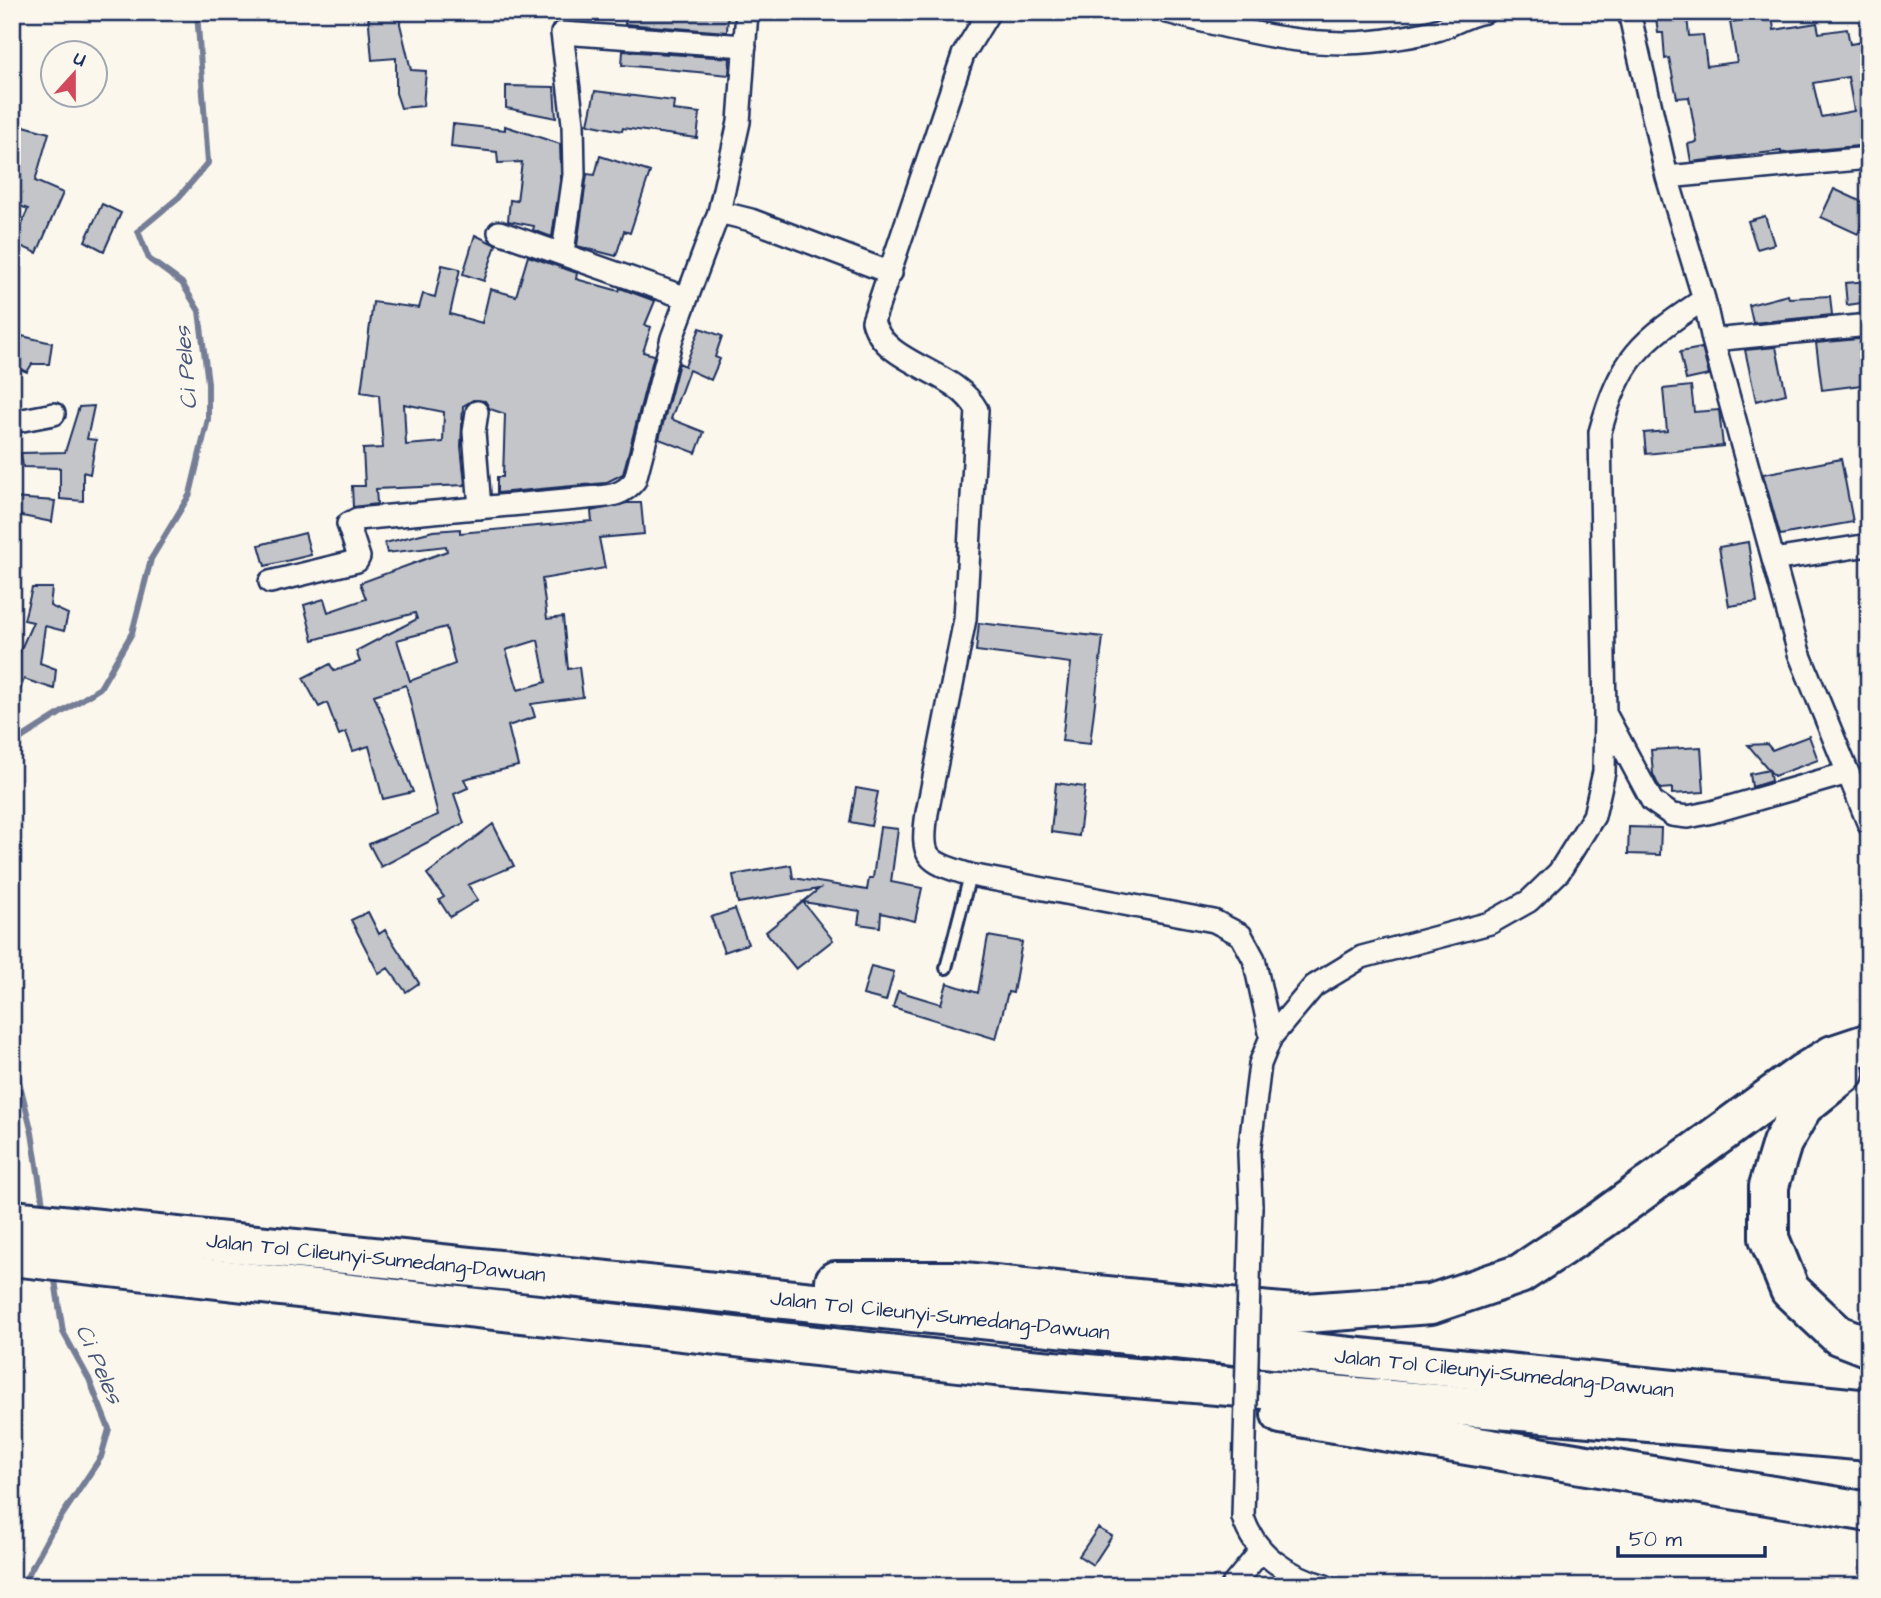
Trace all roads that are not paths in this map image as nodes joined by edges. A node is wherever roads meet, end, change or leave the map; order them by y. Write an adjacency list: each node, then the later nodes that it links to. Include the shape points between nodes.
1 (747, 12): 6 (street)
2 (989, 12): 12 (street, via 964,55)
3 (1167, 12): 4 (street, via 1261,36 1311,42 1395,39)
4 (1485, 12)
5 (1629, 12): 8 (street)
6 (745, 46): 9 (street, via 739,121); 11 (street, via 562,33 574,175)
7 (1869, 158): 8 (street)
8 (1667, 177): 14 (street)
9 (719, 212): 12 (street); 13 (street)
10 (499, 232): 11 (street)
11 (563, 252): 13 (street)
12 (891, 273): 27 (street, via 873,321 881,341 961,389 977,410 965,619 923,841 931,861)
13 (687, 298): 20 (street, via 635,480 628,489 621,494)
14 (1704, 299): 16 (street); 24 (street, via 1627,361 1611,393 1600,432)
15 (1869, 325): 16 (street)
16 (1713, 340): 22 (street)
17 (477, 412): 20 (street, via 474,432)
18 (54, 414): 19 (street)
19 (12, 422)
20 (480, 508): 23 (street, via 350,521 357,561)
21 (1869, 545): 22 (street)
22 (1773, 560): 25 (street, via 1800,653)
23 (270, 582)
24 (1605, 713): 25 (street, via 1652,801 1672,815 1712,813); 29 (street, via 1604,772 1594,816 1559,872 1539,892 1490,923 1362,957 1314,986)
25 (1848, 773): 26 (street)
26 (1869, 825)
27 (970, 876): 28 (lane); 29 (street, via 1214,921 1241,935 1254,959)
28 (946, 968)
29 (1271, 1037): 40 (street, bridge, via 1260,1064 1249,1153 1243,1517)
30 (1869, 1043): 34 (highway, via 1833,1055 1802,1074 1520,1274 1431,1304 1293,1314 954,1281)
31 (1869, 1062): 35 (highway, via 1837,1076 1803,1106 1782,1143 1769,1186 1769,1238 1790,1290 1839,1335)
32 (12, 1220): 34 (highway, Jalan Tol Cileunyi–Sumedang–Dawuan)
33 (12, 1256): 36 (highway, Jalan Tol Cileunyi–Sumedang–Dawuan)
34 (647, 1283): 37 (highway, Jalan Tol Cileunyi–Sumedang–Dawuan)
35 (1869, 1347)
36 (995, 1366): 38 (highway, Jalan Tol Cileunyi–Sumedang–Dawuan); 39 (highway)
37 (1869, 1410)
38 (1869, 1441)
39 (1869, 1512)
40 (1260, 1552): 41 (street); 42 (street, via 1299,1577)
41 (1232, 1586)
42 (1325, 1586)

